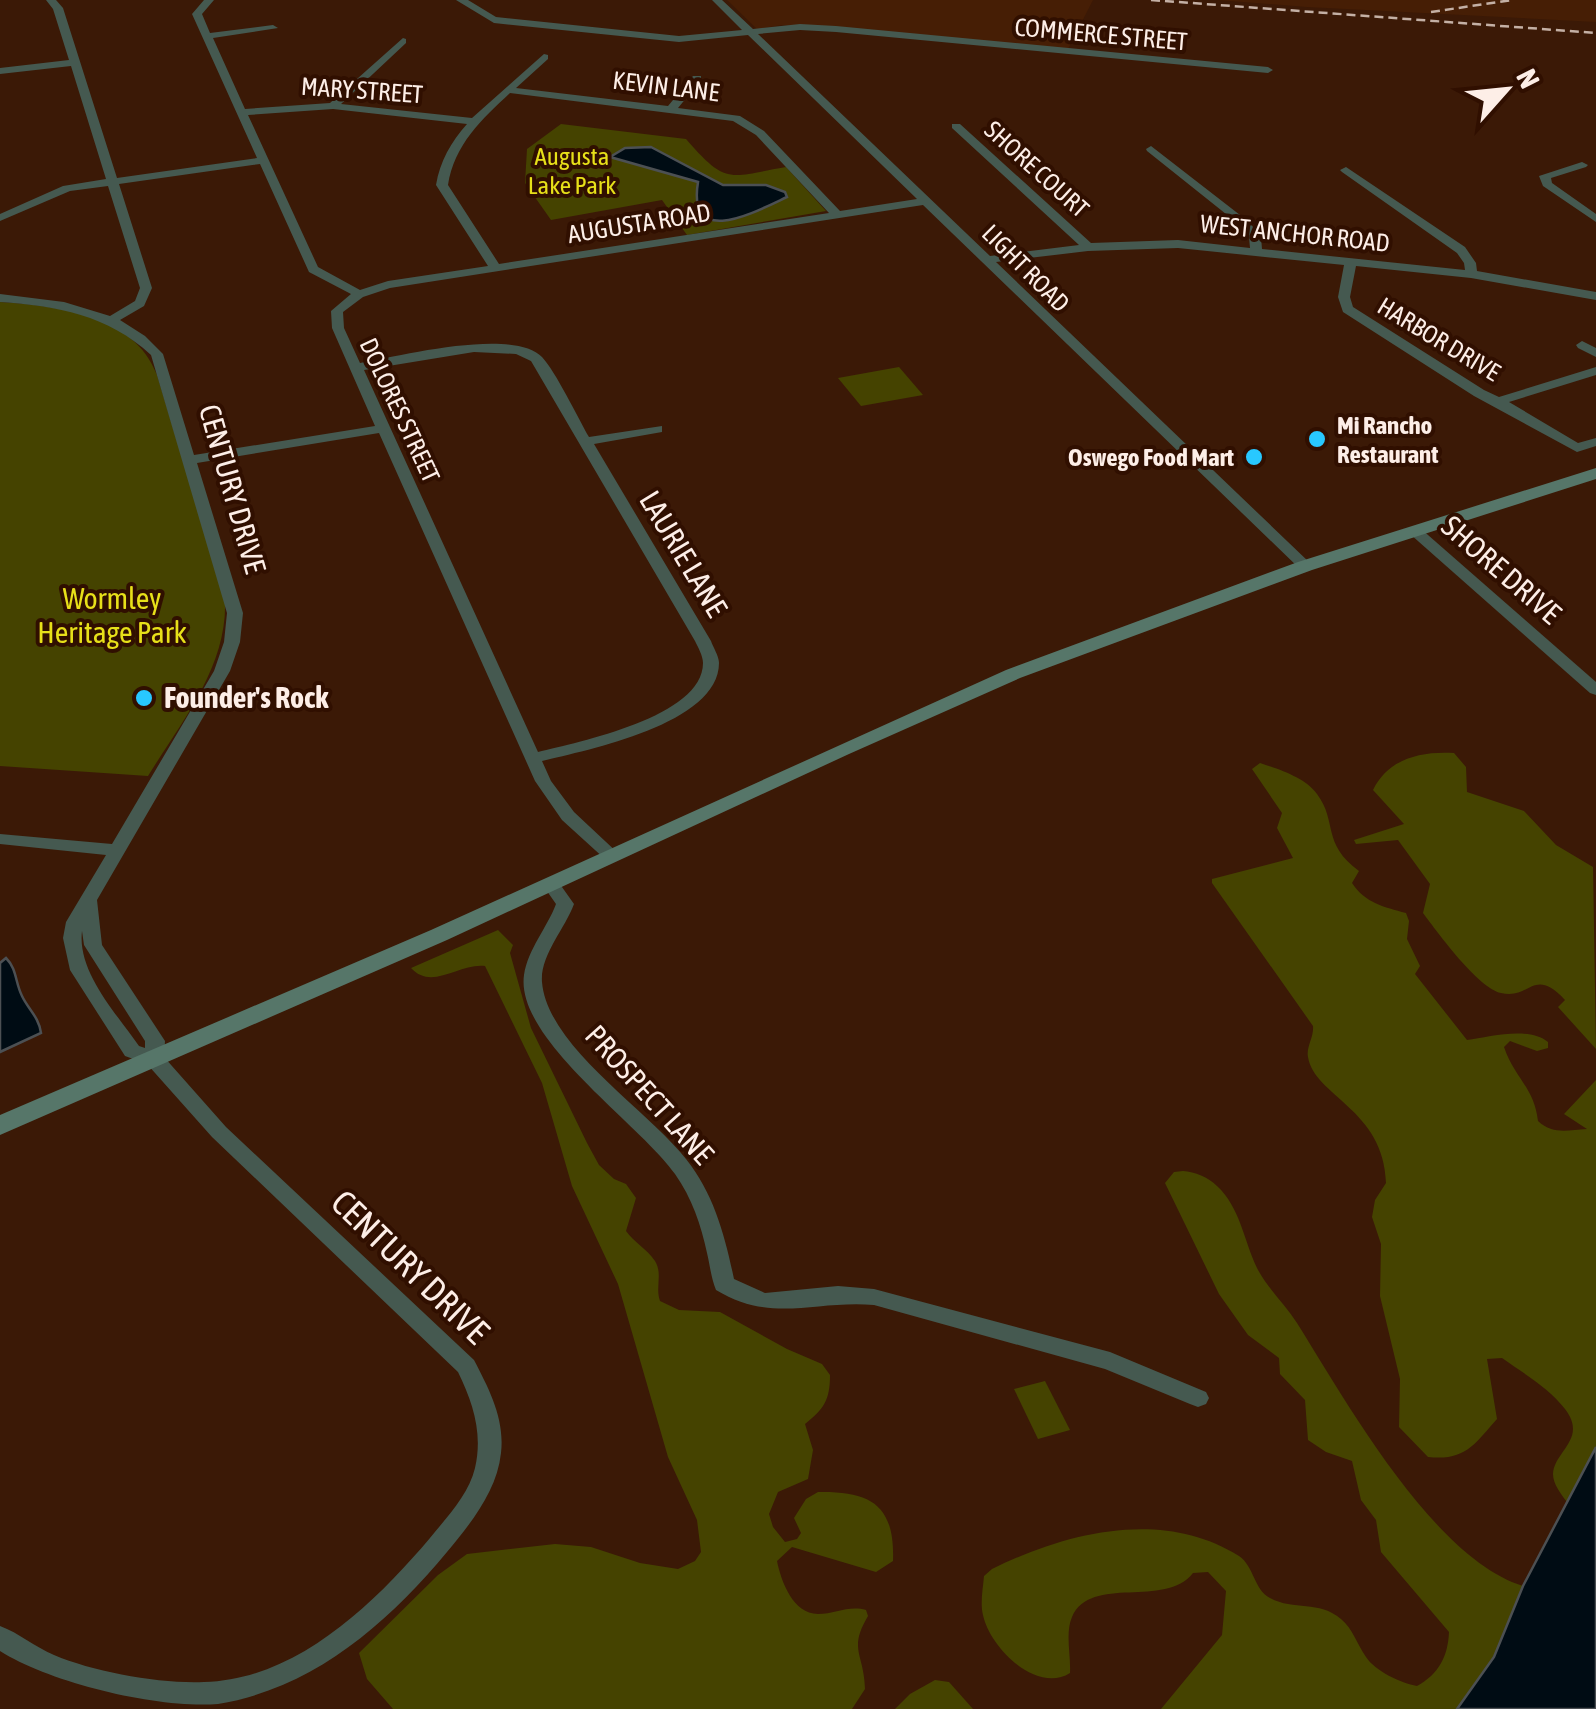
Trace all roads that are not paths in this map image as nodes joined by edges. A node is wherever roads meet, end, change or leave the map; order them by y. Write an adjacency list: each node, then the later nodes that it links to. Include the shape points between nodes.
1 (51, 0): 10 (street)
2 (210, 0): 7 (street, via 197,14)
3 (461, 0): 6 (street, COMMERCE STREET, via 494,20 518,23 680,39)
4 (717, 0): 6 (street, LIGHT ROAD)
5 (273, 28): 7 (street)
6 (752, 32): 11 (street, COMMERCE STREET, via 836,29); 25 (street, LIGHT ROAD)
7 (207, 36): 17 (street, DOLORES STREET)
8 (403, 41): 15 (street)
9 (544, 57): 14 (street)
10 (75, 62): 12 (street); 24 (street)
11 (1268, 70)
12 (0, 71)
13 (696, 78): 16 (street)
14 (509, 90): 16 (street, KEVIN LANE); 18 (street)
15 (332, 106): 17 (street, MARY STREET); 18 (street, MARY STREET)
16 (672, 108): 26 (street, KEVIN LANE, via 748,124)
17 (243, 112): 21 (street, DOLORES STREET)
18 (477, 122): 33 (street, via 446,156 442,185)
19 (956, 126): 29 (street, SHORE COURT)
20 (1151, 150): 30 (street, via 1245,224)
21 (264, 160): 24 (street); 35 (street, DOLORES STREET, via 313,269)
22 (1582, 165): 28 (street, via 1545,176 1547,184)
23 (1346, 170): 34 (street, via 1461,250)
24 (112, 180): 27 (street, via 52,193); 38 (street, via 146,288 140,304)
25 (926, 201): 26 (street, AUGUSTA ROAD); 31 (street, LIGHT ROAD)
26 (837, 215): 33 (street, AUGUSTA ROAD)
27 (0, 218)
28 (1596, 219)
29 (1088, 246): 30 (street, WEST ANCHOR ROAD); 31 (street, WEST ANCHOR ROAD)
30 (1256, 250): 32 (street, WEST ANCHOR ROAD)
31 (987, 260): 51 (street, LIGHT ROAD)
32 (1351, 262): 34 (street, WEST ANCHOR ROAD); 43 (street, HARBOR DRIVE, via 1347,309)
33 (496, 268): 35 (street, AUGUSTA ROAD)
34 (1471, 274): 36 (street, WEST ANCHOR ROAD)
35 (359, 294): 41 (street, DOLORES STREET, via 344,303 336,320)
36 (1596, 296)
37 (0, 298): 38 (street, CENTURY DRIVE)
38 (112, 319): 48 (street, CENTURY DRIVE, via 158,354)
39 (1582, 345): 40 (street)
40 (1596, 354)
41 (356, 368): 44 (street, DOLORES STREET); 46 (street, LAURIE LANE, via 524,346 546,370)
42 (1596, 371): 43 (street, HARBOR DRIVE)
43 (1498, 401): 47 (street, HARBOR DRIVE, via 1578,448)
44 (384, 428): 48 (street); 53 (street, DOLORES STREET)
45 (657, 429): 46 (street)
46 (586, 442): 53 (street, LAURIE LANE, via 711,663 705,685 686,707)
47 (1596, 442)
48 (192, 460): 55 (street, CENTURY DRIVE, via 231,589 232,642 214,686)
49 (1596, 472): 50 (main road)
50 (1415, 531): 51 (main road); 52 (street, SHORE DRIVE)
51 (1304, 566): 56 (main road, via 1014,674)
52 (1596, 690)
53 (533, 758): 56 (street, DOLORES STREET, via 560,807)
54 (0, 839): 55 (street)
55 (115, 850): 58 (street, CENTURY DRIVE, via 72,938 79,970 132,1051)
56 (612, 856): 57 (main road)
57 (551, 884): 58 (main road); 60 (street, PROSPECT LANE, via 565,904 533,978 537,1010 678,1163 708,1209 724,1284 746,1300 787,1304 834,1295 874,1297 1110,1361)
58 (154, 1059): 59 (main road); 61 (street, CENTURY DRIVE, via 219,1132 466,1366 490,1412 487,1470 449,1532 366,1621 321,1656 268,1681 213,1694 160,1689 58,1669)
59 (0, 1126)
60 (1198, 1398)
61 (0, 1637)

